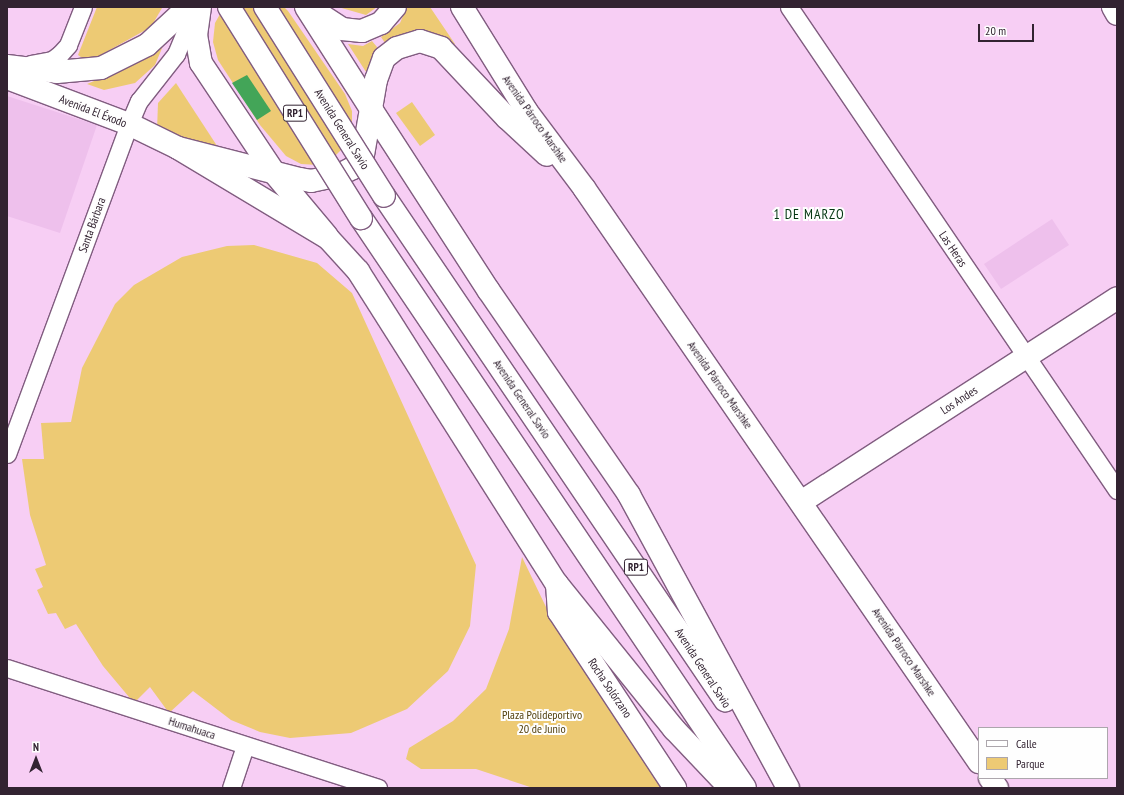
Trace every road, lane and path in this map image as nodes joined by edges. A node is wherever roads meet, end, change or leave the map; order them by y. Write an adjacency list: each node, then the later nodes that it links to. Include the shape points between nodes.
1 (83, 7): 11 (street, via 68,45 60,54 41,63)
2 (229, 7): 33 (main road, RP1, bridge, via 361,218)
3 (265, 7): 34 (main road, Avenida General Savio / RP1, bridge, via 384,196)
4 (307, 7): 5 (main road, via 342,29 362,32 381,23); 13 (main road)
5 (395, 7)
6 (462, 7): 17 (main road, Avenida Párroco Marshke, via 527,112)
7 (789, 7): 20 (street, Las Heras)
8 (1113, 7): 10 (main road)
9 (192, 13): 11 (main road, via 147,45 101,68 57,72); 14 (street, Santa Bárbara, via 176,54 139,101); 16 (main road, via 201,63)
10 (1117, 14)
11 (7, 65)
12 (7, 78): 14 (main road, Avenida El Éxodo)
13 (373, 112): 16 (main road, Avenida El Éxodo, via 363,155 347,171 312,181); 17 (main road, Avenida El Éxodo, via 376,80 384,58 397,48 414,42 435,44 507,118); 35 (main road, via 489,291 629,495)
14 (129, 124): 15 (main road, Avenida El Éxodo); 21 (street, Santa Bárbara)
15 (178, 148): 16 (main road, Avenida El Éxodo); 18 (main road, Avenida El Éxodo)
16 (275, 174): 18 (main road)
17 (584, 188): 23 (main road, Avenida Párroco Marshke)
18 (328, 238): 24 (main road, via 358,271)
19 (1117, 298): 20 (main road, Los Andes)
20 (1027, 357): 22 (street, Las Heras); 23 (main road, Los Andes)
21 (7, 454)
22 (1117, 490)
23 (801, 502): 27 (main road, Avenida Párroco Marshke)
24 (556, 584): 31 (main road, Rocha Solórzano, via 559,612); 32 (main road, via 674,729)
25 (7, 668): 26 (street, Humahuaca)
26 (245, 746): 29 (street); 30 (street, Humahuaca)
27 (978, 761)
28 (991, 779): 36 (main road)
29 (231, 788)
30 (378, 788)
31 (674, 788)
32 (730, 788)
33 (745, 788)
34 (784, 788)
35 (788, 788)
36 (997, 788)

